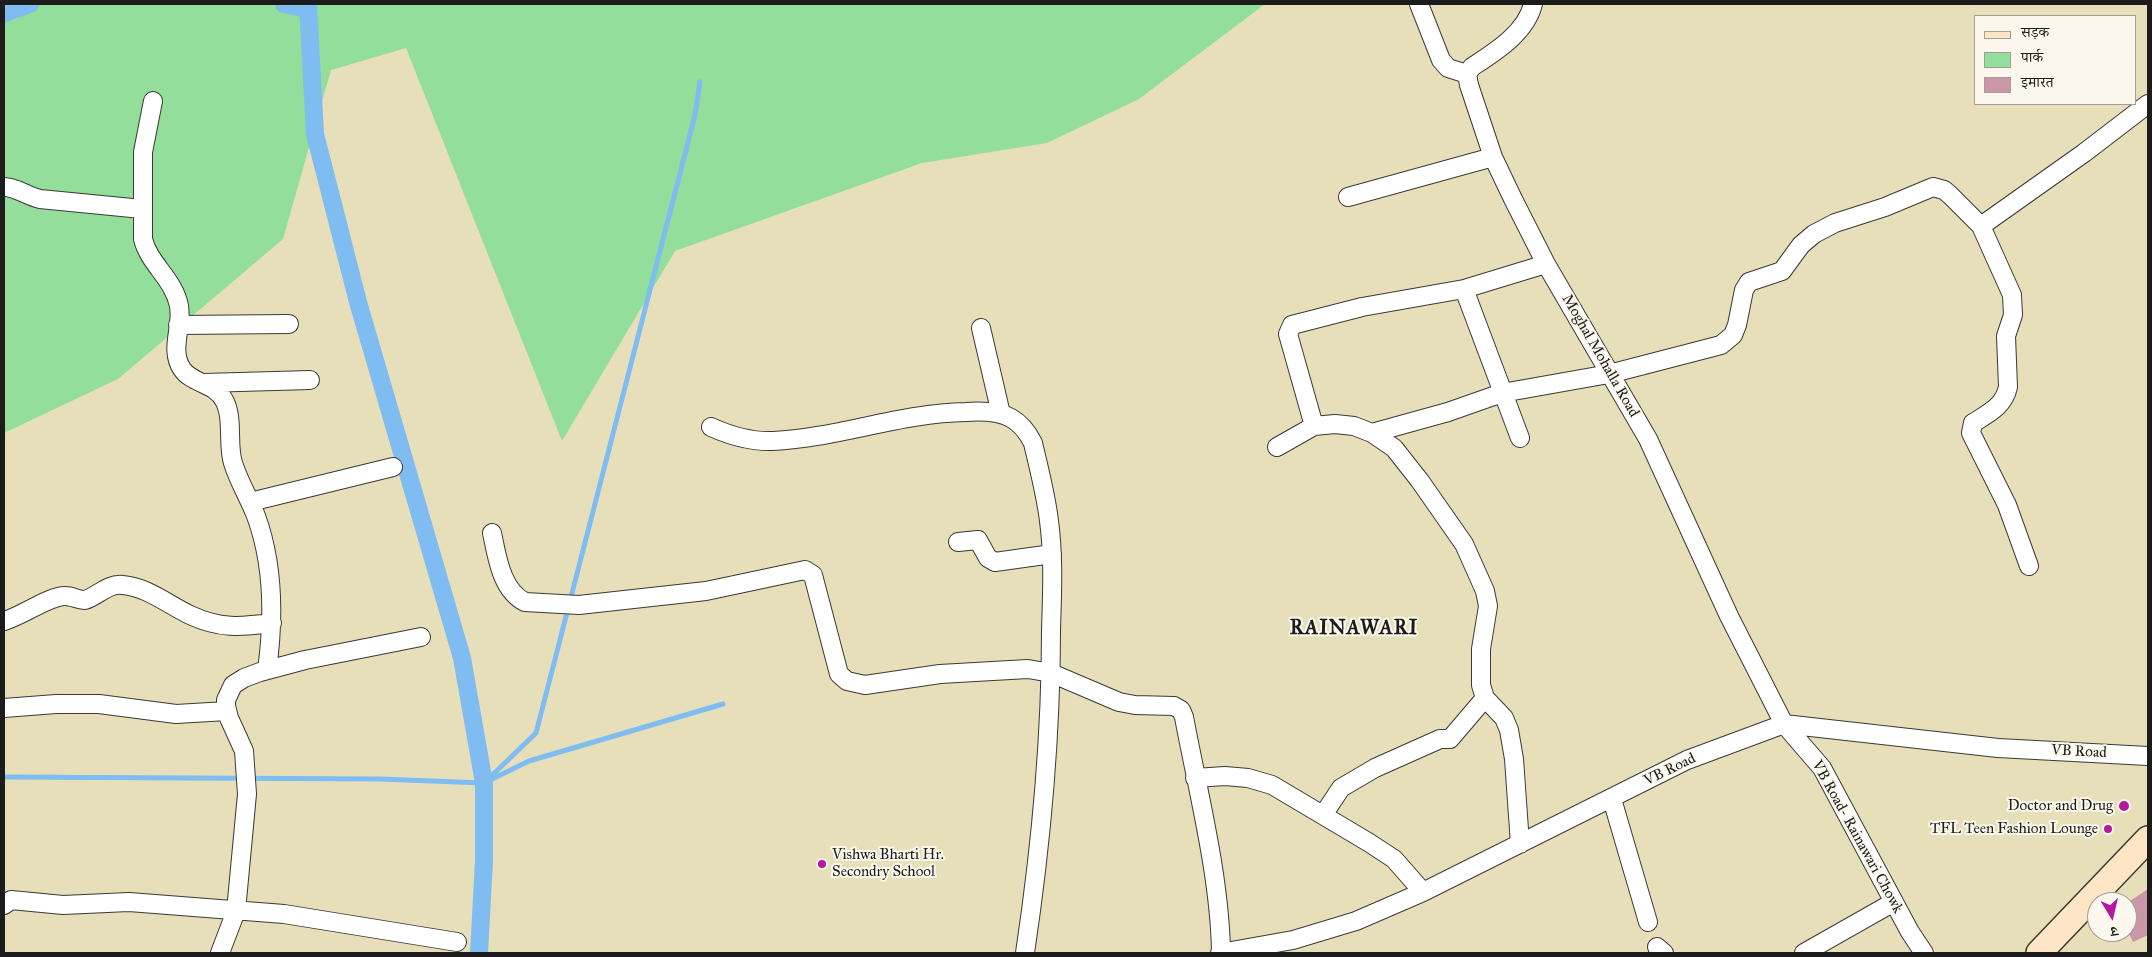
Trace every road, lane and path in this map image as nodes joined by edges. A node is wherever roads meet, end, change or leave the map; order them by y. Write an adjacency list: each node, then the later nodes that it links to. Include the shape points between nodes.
1 (1419, 4): 3 (street, via 1441,60 1448,68)
2 (1533, 4): 3 (street, via 1516,35 1472,67)
3 (1468, 74): 6 (street, Moghal Mohalla Road)
4 (153, 101): 9 (street, via 143,152)
5 (2148, 104): 10 (street)
6 (1493, 157): 8 (street); 11 (street, Moghal Mohalla Road)
7 (4, 187): 9 (street, via 40,199)
8 (1348, 197)
9 (142, 209): 14 (street, via 145,249 177,298)
10 (1981, 226): 16 (street, via 1944,190 1933,187 1835,223 1801,245 1782,271 1746,285 1737,325 1721,346); 31 (street, via 2012,295 2013,315 2006,336 2007,395 2000,406 1974,423 1971,433 2007,505)
11 (1546, 264): 12 (street); 16 (street, Moghal Mohalla Road)
12 (1464, 289): 19 (street); 21 (street, via 1362,307 1292,325 1288,334)
13 (289, 324): 14 (street)
14 (178, 325): 18 (street, via 178,362 185,373)
15 (981, 328): 20 (street)
16 (1609, 374): 19 (street); 40 (street, Moghal Mohalla Road, via 1648,439 1729,616)
17 (310, 380): 18 (street)
18 (203, 383): 27 (street, via 216,390 227,405 233,463)
19 (1502, 393): 23 (street); 24 (street)
20 (1001, 414): 22 (street, via 941,412 807,438 773,441 746,440); 30 (street, via 1024,428 1034,443)
21 (1314, 426): 23 (street, via 1354,426); 25 (street)
22 (710, 427)
23 (1372, 433): 37 (street, via 1394,448 1420,481 1464,544 1480,578 1488,606 1481,657 1481,685)
24 (1520, 438)
25 (1277, 447)
26 (393, 467): 27 (street)
27 (250, 502): 33 (street, via 266,556)
28 (492, 533): 36 (street, via 508,585 520,599 539,604 579,604 706,592 805,570 813,575 839,674 847,681 865,684 993,670 1028,669)
29 (958, 542): 30 (street, via 978,540 988,558 995,562)
30 (1052, 554): 36 (street)
31 (2029, 566)
32 (4, 621): 33 (street, via 59,597 85,600 106,588 123,585 209,622 234,627)
33 (272, 623): 35 (street)
34 (421, 637): 35 (street)
35 (267, 670): 39 (street, via 233,685 226,700)
36 (1051, 673): 42 (street, via 1120,702 1174,706 1181,710); 54 (street, via 1036,881)
37 (1485, 698): 44 (street, via 1450,739 1440,739 1374,768 1341,788); 46 (street, via 1504,718 1509,730)
38 (4, 708): 39 (street, via 99,704 176,714)
39 (227, 711): 50 (street, via 246,759 247,794)
40 (1784, 724): 41 (street, VB Road, via 1998,748); 43 (street, VB Road, via 1687,760); 49 (street, VB Road- Rainawari Chowk, via 1822,768)
41 (2148, 756)
42 (1195, 778): 44 (street, via 1248,778 1272,785); 55 (street, via 1221,926)
43 (1612, 799): 46 (street, VB Road); 51 (street)
44 (1323, 815): 47 (street, via 1394,859)
45 (2148, 839): 58 (main road)
46 (1520, 844): 47 (street, VB Road)
47 (1423, 892): 55 (street, VB Road, via 1356,922 1293,940)
48 (6, 901): 50 (street, via 63,905 129,902)
49 (1894, 902): 56 (street); 57 (street, VB Road- Rainawari Chowk)
50 (236, 911): 52 (street, via 316,918); 53 (street)
51 (1648, 922)
52 (457, 942)
53 (220, 953)
54 (1025, 953)
55 (1220, 953)
56 (1804, 953)
57 (1924, 953)
58 (2039, 953)

